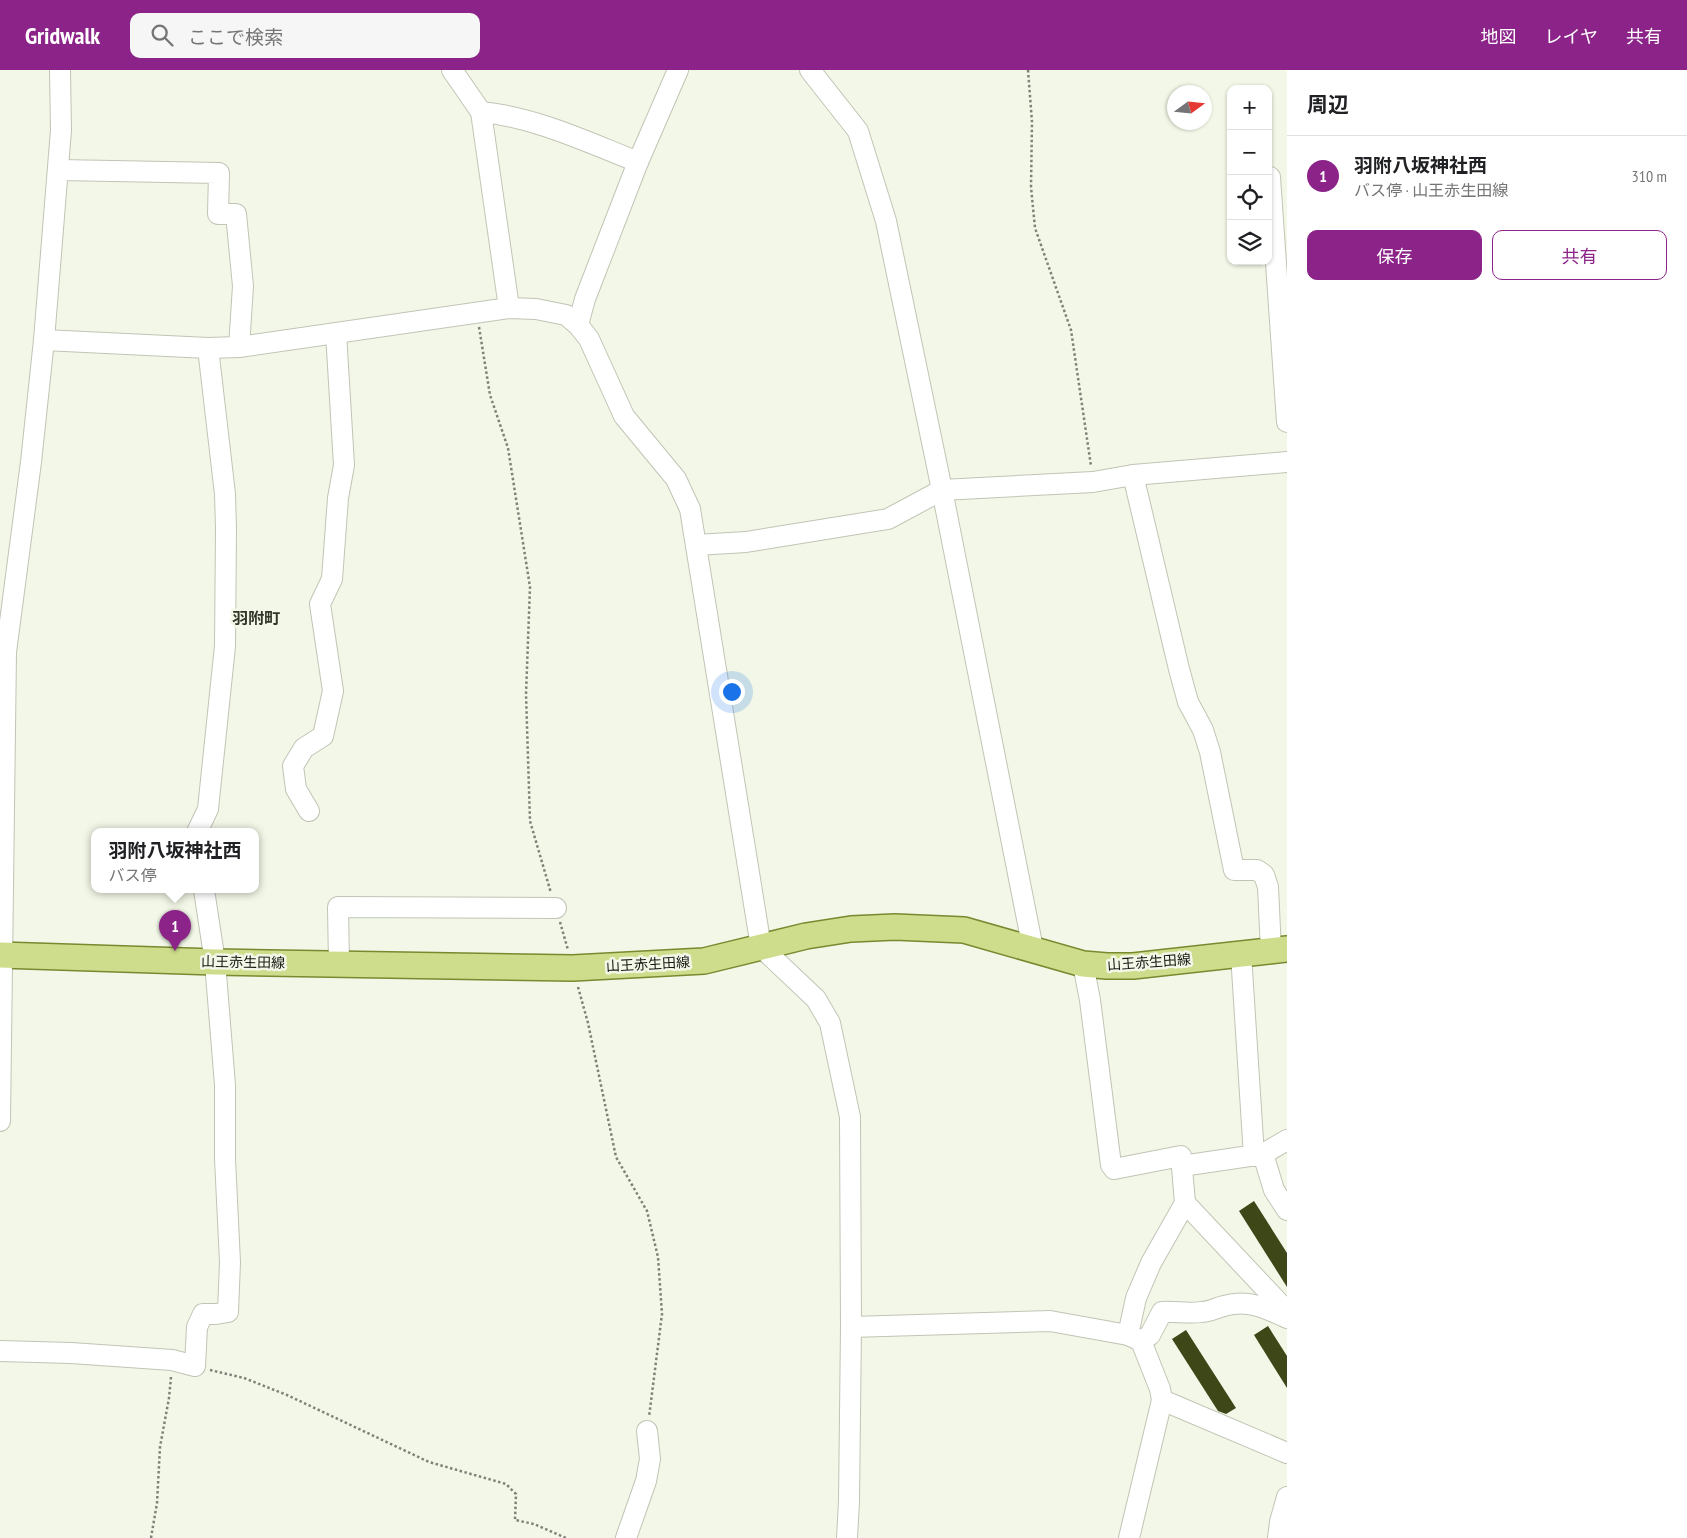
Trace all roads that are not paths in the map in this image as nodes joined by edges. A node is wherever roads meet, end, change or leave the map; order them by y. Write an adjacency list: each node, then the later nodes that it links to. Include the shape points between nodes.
1 (60, 70): 7 (street)
2 (452, 70): 5 (street)
3 (678, 70): 6 (street)
4 (810, 70): 18 (street, via 858,131 886,221)
5 (481, 112): 6 (street, via 554,129); 9 (street)
6 (638, 162): 10 (street)
7 (59, 170): 12 (street); 13 (street, via 219,173 218,214 236,214 243,286)
8 (1272, 206): 15 (street)
9 (508, 308): 10 (street, via 536,308 566,315); 11 (street)
10 (578, 325): 19 (street, via 589,339 624,416 676,479 690,509)
11 (336, 333): 13 (street); 20 (street, via 344,465 332,578 320,604 334,691 323,736 304,748 293,766 296,789)
12 (44, 340): 14 (street); 28 (street, via 6,652)
13 (239, 347): 14 (street)
14 (208, 348): 21 (street, via 226,529 225,646 208,809)
15 (1287, 422)
16 (1287, 462): 17 (street)
17 (1134, 474): 18 (street, via 1093,482); 26 (street, via 1188,702 1210,752 1234,870 1257,870 1264,875)
18 (942, 490): 19 (street, via 888,519 746,542); 25 (street)
19 (696, 545): 24 (street)
20 (309, 812)
21 (199, 828)
22 (204, 893): 29 (street)
23 (556, 908): 30 (street, via 338,907)
24 (761, 947): 25 (main road, 山王赤生田線, via 851,929 895,927 964,930); 30 (main road, 山王赤生田線, via 704,962 573,968); 39 (street, via 816,999 830,1023 850,1117)
25 (1032, 949): 31 (main road, 山王赤生田線)
26 (1279, 950): 27 (main road, 山王赤生田線)
27 (1241, 954): 31 (main road, 山王赤生田線, via 1133,966); 34 (street)
28 (2, 955): 29 (main road, 山王赤生田線); 32 (street)
29 (215, 962): 30 (main road, 山王赤生田線); 41 (street, via 224,1085 230,1262 228,1312 203,1314 197,1327 195,1366 172,1360 71,1352)
30 (339, 964)
31 (1083, 964): 35 (street, via 1111,1165 1114,1169 1181,1156)
32 (0, 1121)
33 (1287, 1140): 34 (street)
34 (1258, 1155): 35 (street); 37 (street)
35 (1182, 1166): 36 (street)
36 (1185, 1203): 38 (street, via 1280,1304); 40 (street, via 1151,1263 1136,1298)
37 (1287, 1210)
38 (1287, 1318): 40 (street, via 1246,1302 1199,1313 1162,1312 1150,1336)
39 (851, 1327): 40 (street, via 1050,1321); 47 (street)
40 (1134, 1338): 42 (street)
41 (0, 1351)
42 (1162, 1400): 44 (street); 48 (street)
43 (647, 1431): 46 (street, via 650,1460 646,1481)
44 (1287, 1453)
45 (1287, 1497): 49 (street)
46 (626, 1538)
47 (847, 1538)
48 (1129, 1538)
49 (1278, 1538)

